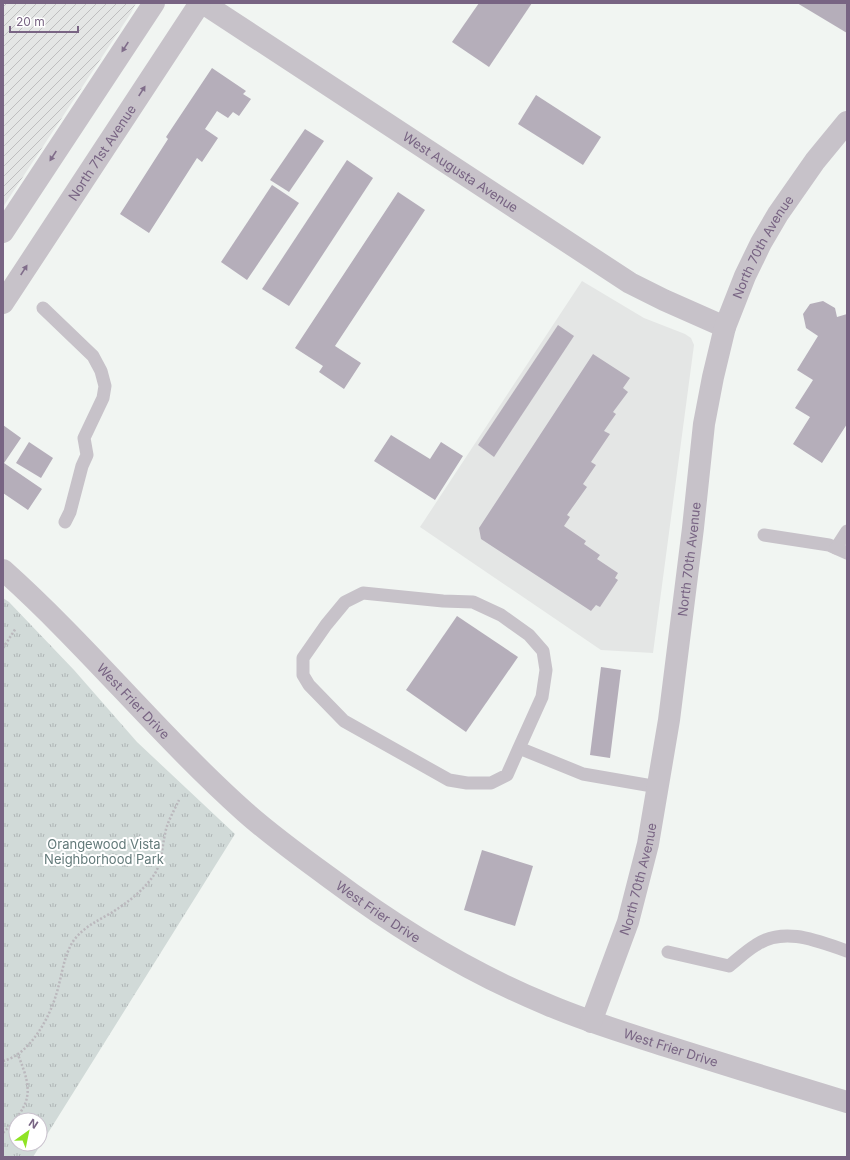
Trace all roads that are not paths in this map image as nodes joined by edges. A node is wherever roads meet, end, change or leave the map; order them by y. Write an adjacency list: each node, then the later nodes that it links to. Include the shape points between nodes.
1 (154, 3): 5 (street, one-way to 5)
2 (200, 3): 6 (street, North 71st Avenue, one-way to 2)
3 (204, 3): 8 (street, West Augusta Avenue, via 630,282)
4 (847, 122): 8 (street, North 70th Avenue, via 815,161 778,214 745,276)
5 (3, 232)
6 (6, 291)
7 (44, 308): 9 (lane, via 93,356 105,386 103,398 84,438 87,455)
8 (725, 327): 15 (street, North 70th Avenue, via 704,424 682,618)
9 (65, 522)
10 (847, 531): 12 (lane)
11 (764, 535): 12 (lane, via 829,545)
12 (842, 551)
13 (3, 570): 18 (street, West Frier Drive, via 49,612 208,778 247,814 300,856 354,896 424,942 482,975)
14 (519, 748): 14 (lane, via 542,697 546,670 543,651 529,635 501,615 472,602 362,593 345,602 303,658 303,675 309,685 344,721 449,780 491,783 508,775); 15 (lane, via 583,774)
15 (658, 787): 18 (street, North 70th Avenue, via 648,844 628,922)
16 (847, 951): 17 (lane, via 804,937 776,936 756,945 729,966)
17 (668, 952)
18 (591, 1022): 19 (street, West Frier Drive)
19 (847, 1102)

